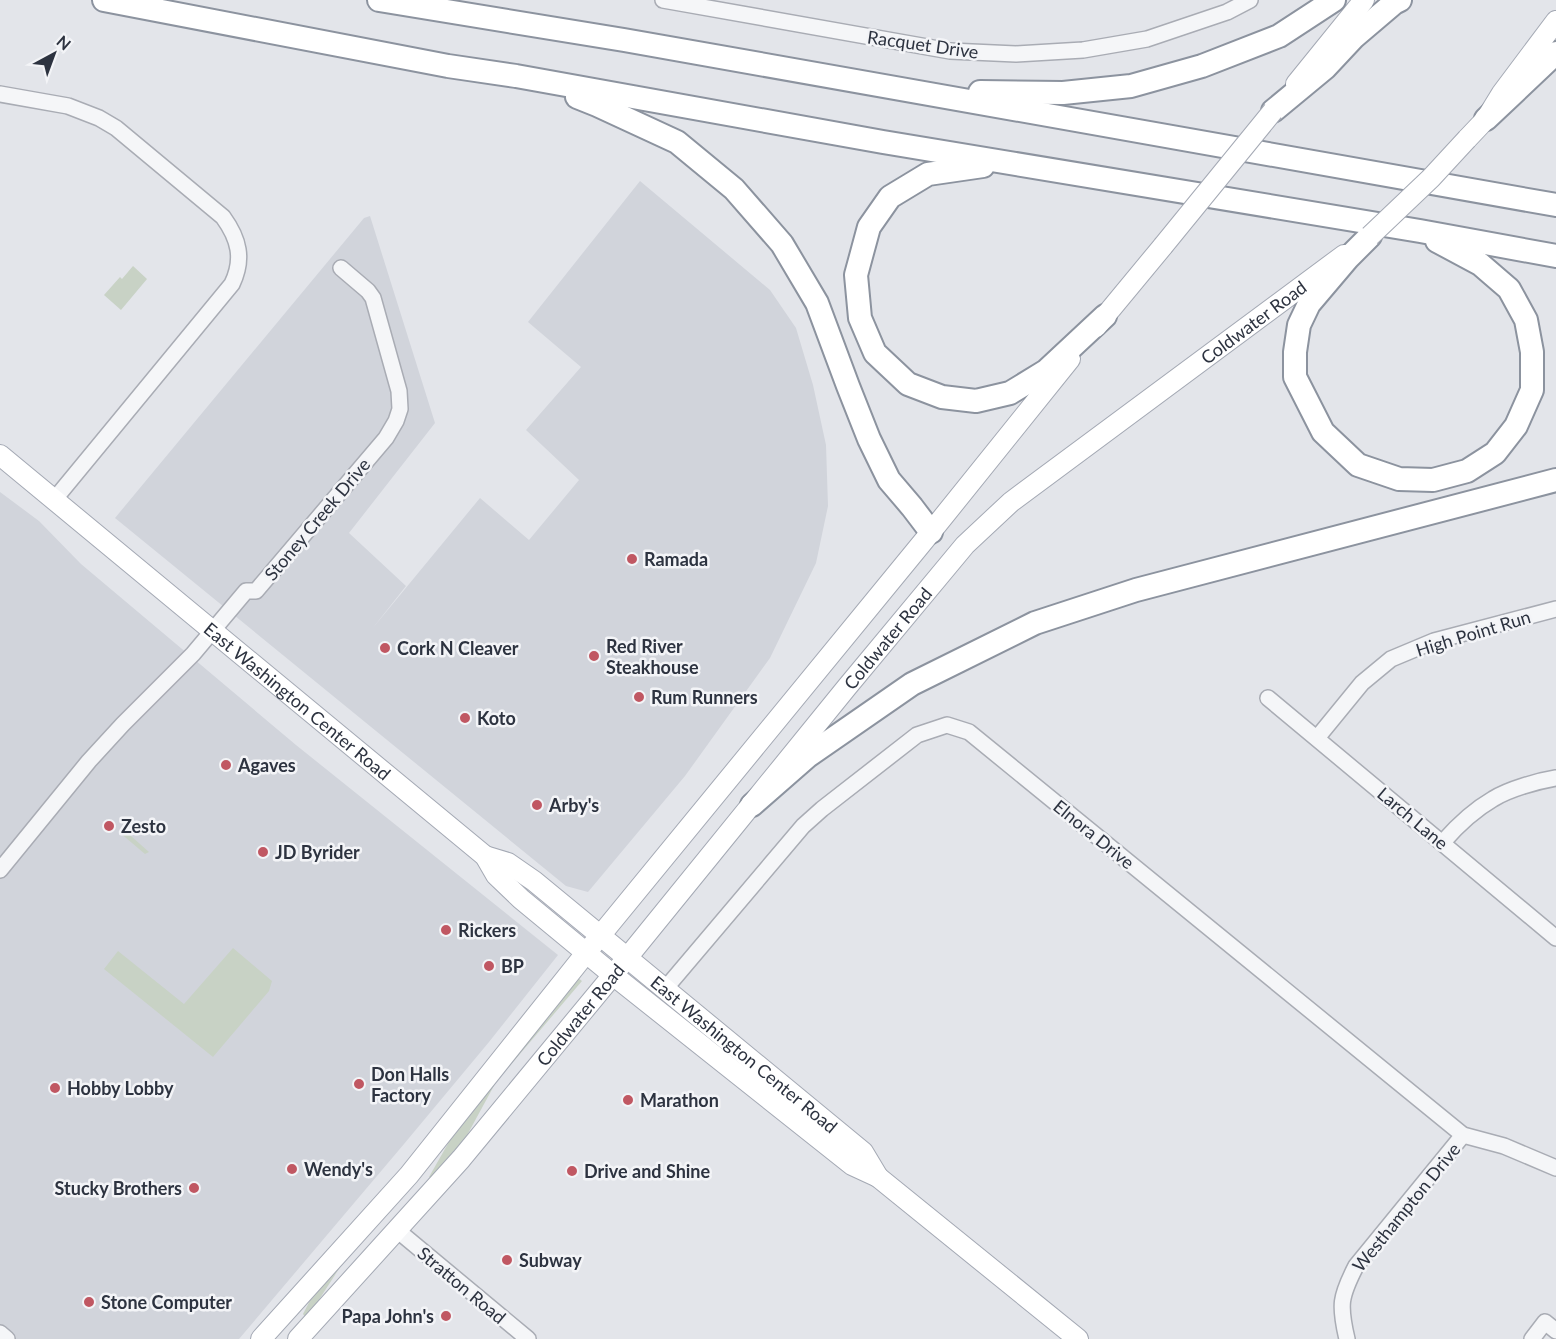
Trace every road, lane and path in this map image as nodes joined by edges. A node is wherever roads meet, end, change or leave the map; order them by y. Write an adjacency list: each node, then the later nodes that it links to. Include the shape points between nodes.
1 (104, 0): 10 (highway)
2 (379, 0): 11 (highway)
3 (663, 0): 4 (street, Racquet Drive, via 950,51 1016,54 1083,50 1147,39 1227,12)
4 (1250, 0)
5 (1334, 0): 11 (highway, via 1279,36 1202,66 1131,86 1063,93)
6 (1364, 0): 13 (main road, Coldwater Road)
7 (1400, 0): 13 (highway)
8 (1556, 21): 14 (main road)
9 (1556, 53): 14 (highway)
10 (516, 76): 15 (highway); 26 (highway, via 597,105 677,142 734,189 782,244 818,303 865,429 889,480)
11 (907, 90): 16 (highway)
12 (0, 94): 25 (street, via 68,106 116,128 223,217 231,227 238,251 238,272 232,284)
13 (1274, 111): 22 (main road, Coldwater Road, bridge)
14 (1486, 119): 18 (main road, bridge)
15 (1031, 167): 17 (highway); 22 (highway, via 978,166 928,174 890,197 869,227 856,275 860,318 875,353 908,384 942,397 976,401 1010,393 1046,371)
16 (1556, 205)
17 (1420, 231): 19 (highway); 21 (highway, via 1480,264 1509,288 1526,320 1533,352 1532,390 1516,426 1495,453 1467,471 1434,480 1399,479 1358,465 1323,432 1295,377 1295,352 1299,325)
18 (1370, 236): 21 (highway)
19 (1556, 256)
20 (341, 268): 28 (street, Stoney Creek Drive, via 373,298 399,391 398,415 386,438 305,534 256,591 246,591)
21 (1325, 276): 32 (main road, Coldwater Road, via 1011,502 964,545)
22 (1105, 316): 26 (main road, Coldwater Road)
23 (0, 455): 25 (main road, East Washington Center Road)
24 (1556, 480): 32 (highway, via 1136,590 1035,623 912,684 808,756)
25 (54, 500): 28 (main road, East Washington Center Road)
26 (931, 532): 36 (main road, Coldwater Road)
27 (1556, 609): 30 (street, High Point Run, via 1434,641 1392,659 1362,683)
28 (213, 631): 34 (main road, East Washington Center Road); 35 (street, Stoney Creek Drive, via 89,761)
29 (1268, 698): 30 (street, Larch Lane)
30 (1317, 738): 33 (street, Larch Lane)
31 (1556, 778): 33 (street, via 1494,798)
32 (752, 805): 39 (main road, Coldwater Road)
33 (1443, 842): 37 (street, Larch Lane)
34 (485, 856): 36 (main road, East Washington Center Road, via 508,863); 38 (main road, East Washington Center Road, via 496,875 521,899)
35 (0, 870)
36 (601, 936): 38 (main road, Coldwater Road); 39 (main road, East Washington Center Road)
37 (1556, 938)
38 (586, 952): 40 (main road, East Washington Center Road); 42 (main road, Coldwater Road)
39 (627, 958): 40 (main road, Coldwater Road); 41 (main road, East Washington Center Road)
40 (613, 975): 45 (main road, East Washington Center Road, via 852,1166); 47 (main road, Coldwater Road)
41 (665, 989): 43 (street, Elnora Drive, via 803,826 917,735 947,725 969,732); 45 (main road, East Washington Center Road, via 863,1152)
42 (446, 1129): 46 (main road, Coldwater Road); 47 (main road, via 443,1143 421,1184 401,1207 395,1222)
43 (1463, 1136): 44 (street, Elnora Drive, via 1504,1146); 56 (street, Westhampton Drive, via 1356,1266 1344,1289 1341,1314)
44 (1556, 1168)
45 (878, 1177): 55 (main road, East Washington Center Road)
46 (375, 1212): 48 (main road, via 371,1233 324,1299); 52 (main road, Coldwater Road)
47 (397, 1230): 48 (main road, Coldwater Road); 54 (street, Stratton Road)
48 (323, 1310): 53 (main road, Coldwater Road)
49 (1551, 1327): 57 (street)
50 (0, 1333): 51 (street)
51 (7, 1339)
52 (261, 1339)
53 (298, 1339)
54 (528, 1339)
55 (1078, 1339)
56 (1347, 1339)
57 (1532, 1339)

